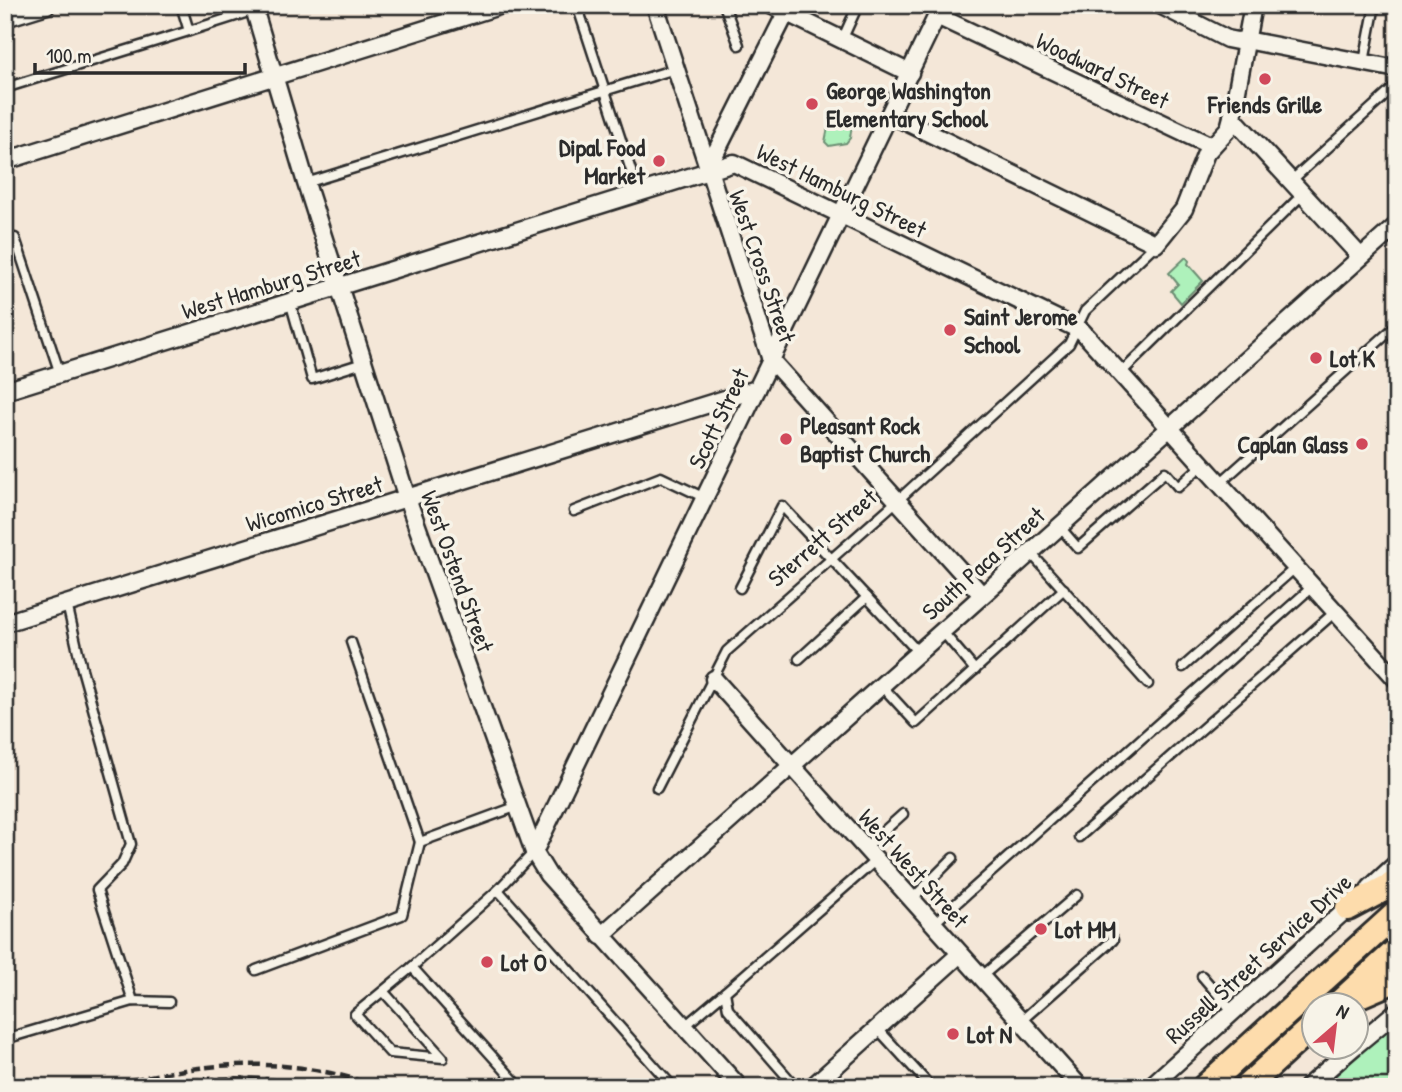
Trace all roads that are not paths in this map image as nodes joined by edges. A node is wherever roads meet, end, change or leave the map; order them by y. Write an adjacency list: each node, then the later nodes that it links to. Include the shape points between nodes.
1 (47, 5): 15 (street)
2 (181, 5): 16 (lane)
3 (502, 5): 24 (street)
4 (577, 5): 27 (lane)
5 (655, 5): 21 (street, West Cross Street)
6 (724, 5): 19 (lane)
7 (771, 5): 13 (street)
8 (858, 5): 17 (lane)
9 (1160, 5): 18 (street, via 1227,39)
10 (1253, 5): 18 (street)
11 (1375, 5): 20 (lane)
12 (259, 7): 16 (lane); 24 (street, West Ostend Street)
13 (788, 9): 17 (street); 32 (street)
14 (940, 11): 23 (street, Scott Street); 30 (street, Woodward Street)
15 (5, 18)
16 (189, 31): 26 (lane)
17 (842, 40): 23 (street)
18 (1246, 40): 20 (street); 29 (street)
19 (738, 45)
20 (1364, 62): 22 (street)
21 (675, 69): 27 (lane); 32 (street, West Cross Street)
22 (1397, 69)
23 (910, 73): 28 (street, Scott Street)
24 (275, 76): 31 (street); 34 (street, West Ostend Street)
25 (1397, 85): 33 (lane)
26 (5, 88)
27 (605, 90): 34 (lane); 35 (lane)
28 (890, 114): 37 (street, Scott Street); 40 (street)
29 (1232, 117): 30 (street, Sterrett Street, via 1223,136); 33 (street)
30 (1211, 146): 40 (street, Sterrett Street, via 1184,209)
31 (5, 161)
32 (707, 170): 35 (street, West Hamburg Street); 37 (street, West Hamburg Street, via 734,163); 46 (street, West Cross Street)
33 (1290, 181): 36 (street)
34 (306, 183): 42 (street, West Ostend Street)
35 (638, 192): 42 (street, West Hamburg Street)
36 (1303, 194): 41 (street); 49 (lane)
37 (841, 215): 45 (street, West Hamburg Street); 46 (street, Scott Street)
38 (1397, 225): 41 (street, South Paca Street)
39 (15, 238): 48 (lane)
40 (1156, 244): 45 (lane, Sterrett Street, via 1085,311)
41 (1360, 256): 52 (street, South Paca Street)
42 (339, 286): 43 (street, West Hamburg Street); 47 (street, West Ostend Street)
43 (290, 301): 47 (lane, via 312,379); 48 (street, West Hamburg Street)
44 (1397, 325): 54 (lane)
45 (1076, 328): 49 (street, West Hamburg Street); 57 (lane, Sterrett Street, via 1069,344)
46 (771, 360): 50 (street, Scott Street); 57 (street, West Cross Street)
47 (363, 363): 55 (street, West Ostend Street)
48 (60, 374): 51 (street, West Hamburg Street)
49 (1121, 374): 52 (street, West Hamburg Street)
50 (757, 389): 55 (street, Wicomico Street); 56 (street, Scott Street)
51 (5, 391)
52 (1169, 428): 53 (street, West Hamburg Street); 59 (street, South Paca Street)
53 (1202, 465): 54 (street, West Hamburg Street); 59 (lane, via 1178,487 1165,472 1078,548)
54 (1219, 484): 62 (street, West Hamburg Street)
55 (407, 498): 68 (street, Wicomico Street); 83 (street, West Ostend Street)
56 (705, 498): 58 (lane, via 661,477); 87 (street, Scott Street)
57 (897, 501): 61 (lane, Sterrett Street); 66 (street, West Cross Street)
58 (574, 511)
59 (1059, 526): 60 (street, South Paca Street)
60 (1031, 552): 65 (lane); 66 (street, South Paca Street)
61 (832, 559): 64 (lane, via 782,506); 67 (lane); 77 (lane, Sterrett Street, via 727,651)
62 (1295, 568): 63 (street, West Hamburg Street); 75 (lane)
63 (1312, 587): 69 (street, West Hamburg Street); 97 (lane)
64 (740, 588)
65 (1064, 589): 76 (lane); 79 (lane)
66 (982, 595): 71 (street, South Paca Street)
67 (867, 597): 73 (lane); 74 (lane)
68 (66, 604): 70 (street, Wicomico Street); 111 (lane, via 131,845 122,864 97,890)
69 (1335, 612): 78 (street, West Hamburg Street); 85 (lane)
70 (5, 623)
71 (942, 631): 73 (street, South Paca Street); 76 (lane)
72 (351, 642): 86 (lane)
73 (918, 652): 80 (street, South Paca Street)
74 (799, 659)
75 (1183, 667)
76 (975, 670): 80 (lane, via 916,723)
77 (714, 679): 81 (street, West West Street); 82 (lane, Sterrett Street)
78 (1397, 680)
79 (1148, 684)
80 (881, 685): 81 (street, South Paca Street)
81 (791, 766): 88 (street, West West Street); 98 (street, South Paca Street)
82 (657, 788)
83 (518, 806): 86 (lane); 87 (street, West Ostend Street)
84 (903, 814): 88 (lane)
85 (1079, 837)
86 (420, 842): 103 (lane, via 402,915)
87 (534, 852): 92 (lane); 98 (street, West Ostend Street)
88 (871, 854): 94 (street, West West Street); 110 (lane)
89 (953, 858): 94 (lane)
90 (1397, 863): 95 (street, Russell Street Service Drive)
91 (1397, 882): 95 (main road)
92 (498, 890): 102 (lane); 123 (lane)
93 (1077, 895): 105 (lane)
94 (912, 900): 97 (street, West West Street)
95 (1348, 908): 114 (street, Russell Street Service Drive)
96 (1397, 914): 130 (main road)
97 (933, 924): 101 (street, West West Street)
98 (601, 936): 116 (street, West Ostend Street)
99 (1113, 940): 115 (lane)
100 (1397, 950): 107 (main road)
101 (960, 954): 105 (street, West West Street); 117 (street)
102 (412, 967): 109 (lane); 122 (lane)
103 (256, 970)
104 (1202, 976): 114 (lane)
105 (981, 977): 115 (street, West West Street)
106 (1397, 979): 108 (main road)
107 (1353, 990)
108 (1370, 990)
109 (383, 991): 109 (lane, via 409,1020 443,1058 390,1053 355,1014)
110 (725, 992): 116 (lane); 125 (lane, via 728,1009)
111 (133, 1000): 112 (lane); 120 (lane)
112 (169, 1002)
113 (1397, 1011): 118 (street)
114 (1233, 1012): 129 (street, Russell Street Service Drive)
115 (1021, 1021): 128 (street, West West Street)
116 (685, 1026): 124 (street, West Ostend Street)
117 (877, 1028): 126 (street); 127 (lane)
118 (1370, 1034)
119 (1300, 1038): 131 (main road)
120 (5, 1039)
121 (1339, 1060): 132 (street)
122 (520, 1087)
123 (673, 1087)
124 (739, 1087)
125 (796, 1087)
126 (813, 1087)
127 (931, 1087)
128 (1080, 1087)
129 (1150, 1087)
130 (1205, 1087)
131 (1245, 1087)
132 (1307, 1087)

